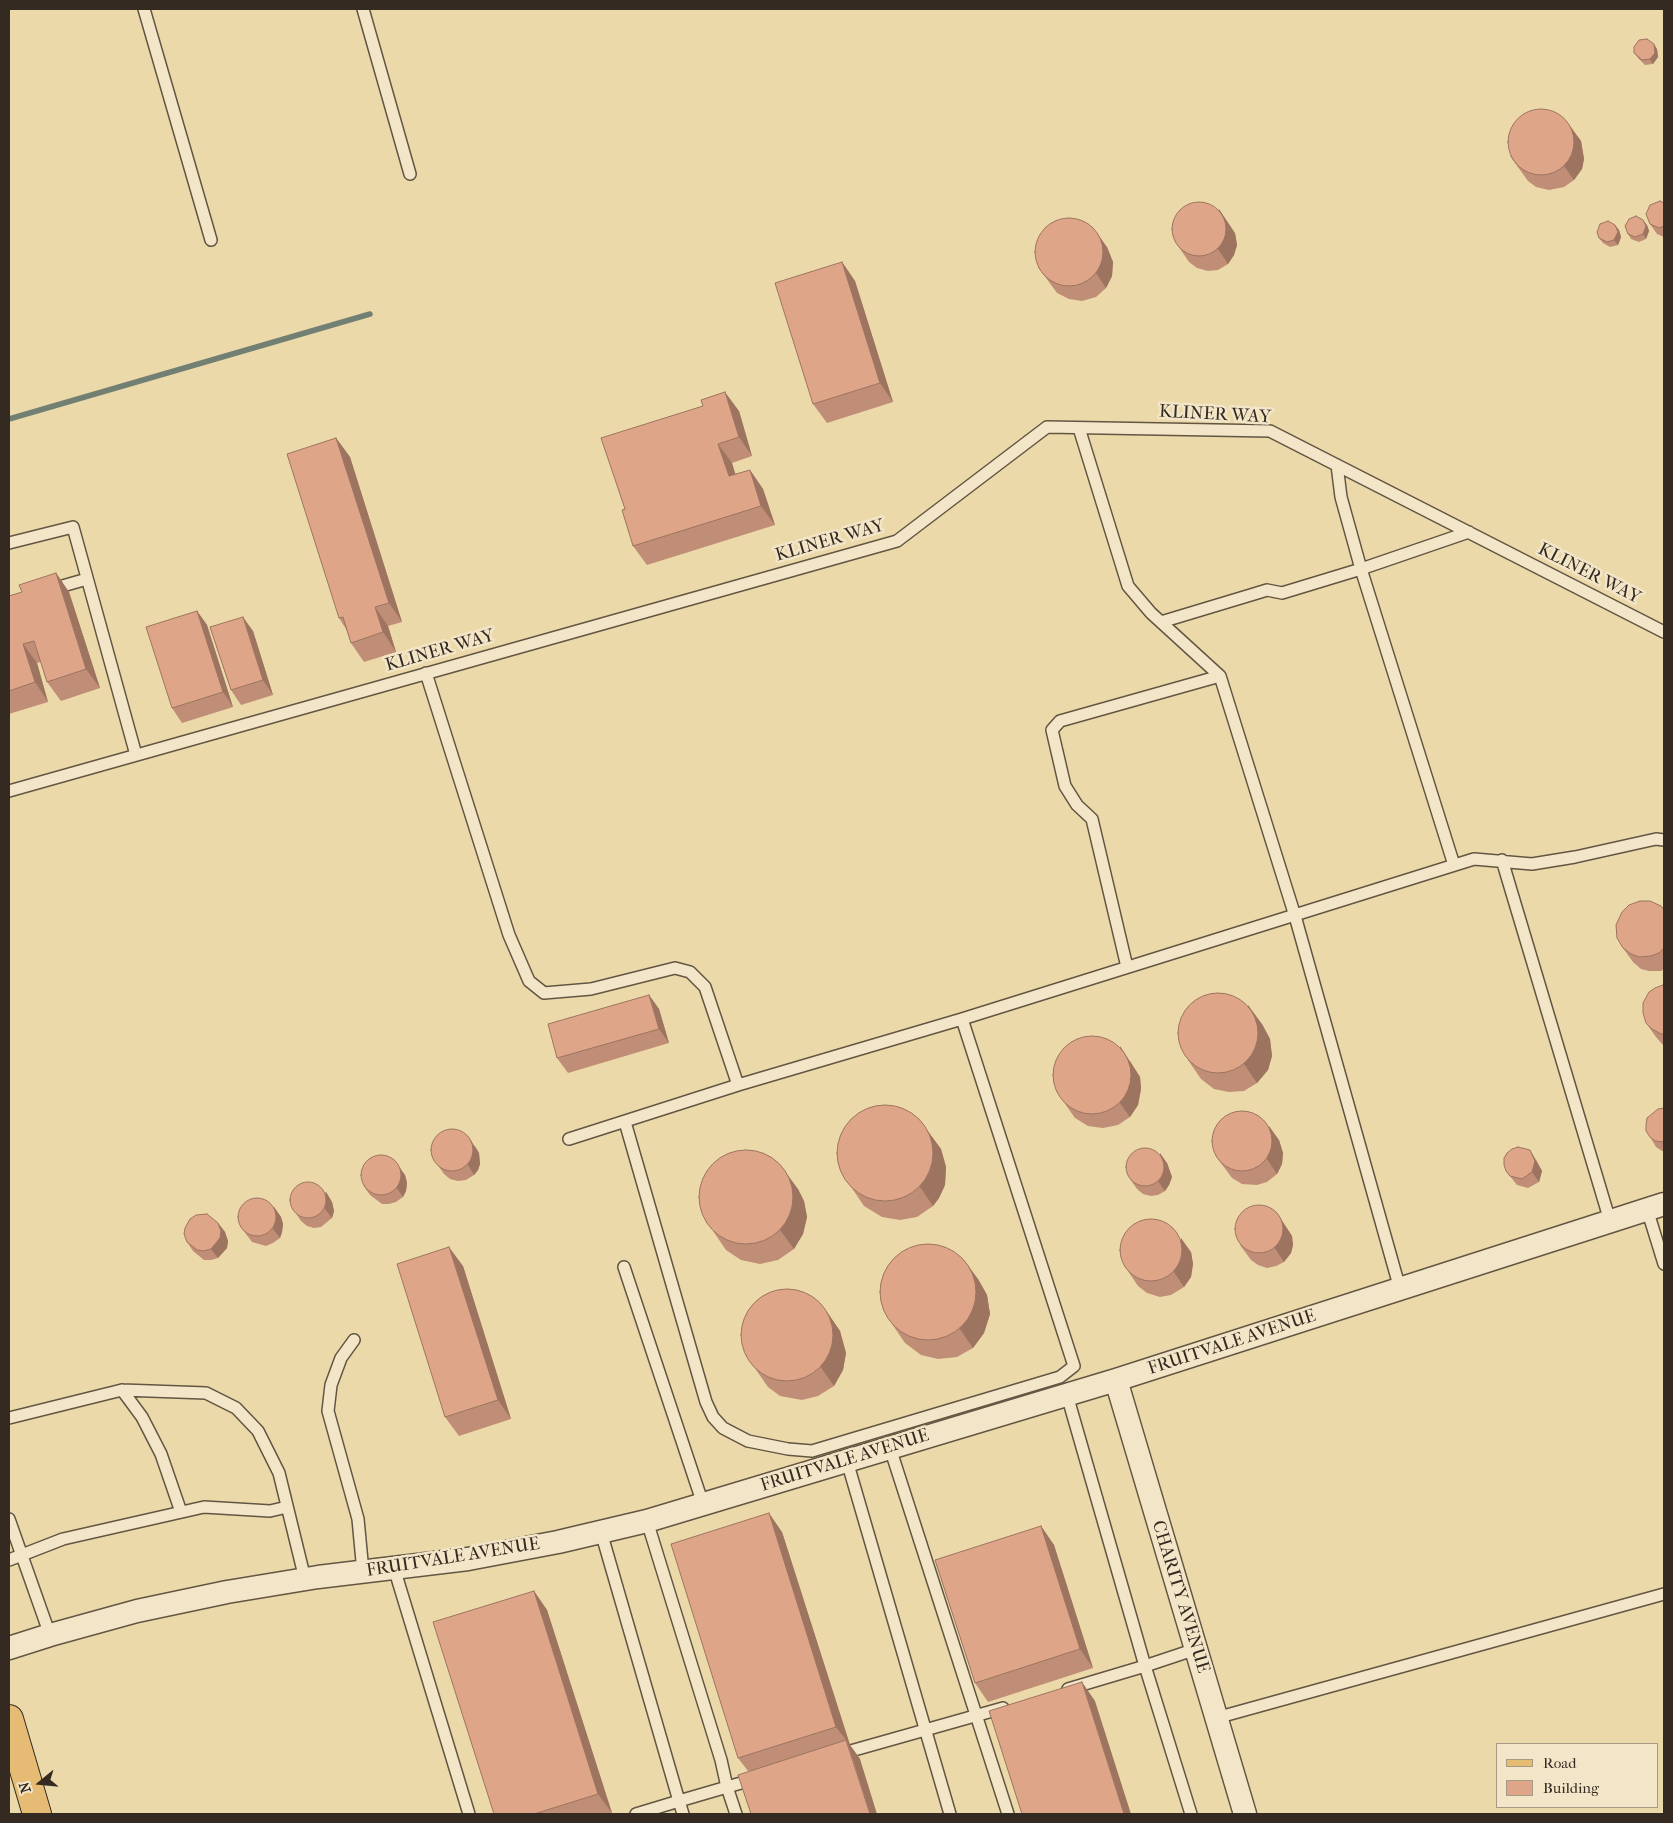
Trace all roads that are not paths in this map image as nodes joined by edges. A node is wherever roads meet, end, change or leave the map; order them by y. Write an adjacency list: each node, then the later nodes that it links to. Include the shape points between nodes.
1 (144, 9): 4 (lane)
2 (363, 9): 3 (lane)
3 (410, 174)
4 (211, 240)
5 (1079, 428): 6 (lane, KLINER WAY, via 1270,431); 12 (lane, via 1128,586); 14 (lane, KLINER WAY, via 1047,427 897,541)
6 (1337, 465): 7 (lane, KLINER WAY); 9 (lane, via 1341,497)
7 (1469, 532): 9 (lane); 13 (lane, KLINER WAY)
8 (9, 543): 10 (lane, via 73,527)
9 (1361, 569): 12 (lane, via 1282,593 1268,590); 20 (lane)
10 (87, 579): 11 (lane); 16 (lane)
11 (44, 591)
12 (1161, 622): 15 (lane)
13 (1664, 632)
14 (426, 673): 16 (lane, KLINER WAY); 24 (lane, via 509,935 529,982 544,993 591,988 675,968 690,972 705,987)
15 (1220, 676): 21 (lane); 22 (lane, via 1060,721 1052,730 1065,786 1077,805 1092,819)
16 (136, 755): 17 (lane, KLINER WAY)
17 (9, 791)
18 (1664, 840): 19 (lane, via 1532,864)
19 (1502, 860): 20 (lane, via 1474,859); 28 (lane)
20 (1454, 865): 21 (lane)
21 (1295, 916): 22 (lane); 31 (lane)
22 (1127, 967): 23 (lane)
23 (962, 1018): 24 (lane); 25 (lane, via 1074,1366 1060,1378 812,1451 748,1441 723,1428 712,1417 706,1402)
24 (738, 1085): 25 (lane)
25 (625, 1122): 26 (lane)
26 (569, 1140)
27 (1656, 1207): 28 (street, FRUITVALE AVENUE); 29 (lane)
28 (1610, 1221): 31 (street, FRUITVALE AVENUE)
29 (1664, 1264)
30 (624, 1267): 39 (lane)
31 (1400, 1289): 33 (street, FRUITVALE AVENUE)
32 (354, 1340): 48 (lane, via 341,1358 330,1385 328,1411 358,1519)
33 (1116, 1380): 35 (street, FRUITVALE AVENUE); 53 (street, CHARITY AVENUE)
34 (122, 1390): 36 (lane); 40 (lane, via 206,1393 236,1408 258,1431 278,1473); 41 (lane, via 142,1416 157,1447)
35 (1068, 1394): 37 (street, FRUITVALE AVENUE); 54 (lane)
36 (9, 1418)
37 (890, 1448): 38 (street, FRUITVALE AVENUE); 57 (lane)
38 (846, 1461): 39 (street, FRUITVALE AVENUE); 60 (lane)
39 (703, 1504): 43 (street, FRUITVALE AVENUE)
40 (287, 1507): 41 (lane, via 270,1511 204,1507); 49 (lane)
41 (180, 1512): 45 (lane, via 64,1539)
42 (9, 1519): 45 (lane)
43 (647, 1520): 44 (street, FRUITVALE AVENUE); 63 (lane)
44 (601, 1532): 47 (street, FRUITVALE AVENUE, via 468,1558); 64 (lane)
45 (22, 1555): 46 (lane); 51 (lane)
46 (9, 1560)
47 (394, 1568): 48 (street, FRUITVALE AVENUE); 66 (lane)
48 (363, 1572): 49 (street, FRUITVALE AVENUE)
49 (305, 1579): 51 (street, FRUITVALE AVENUE, via 155,1607)
50 (1664, 1594): 58 (lane)
51 (50, 1635): 52 (street, FRUITVALE AVENUE)
52 (9, 1648)
53 (1196, 1649): 54 (lane); 58 (street, CHARITY AVENUE)
54 (1146, 1666): 55 (lane); 72 (lane)
55 (1061, 1691)
56 (1014, 1704): 57 (lane)
57 (976, 1715): 60 (lane); 71 (lane)
58 (1216, 1718): 73 (street, CHARITY AVENUE)
59 (9, 1719): 65 (main road)
60 (924, 1730): 61 (lane); 70 (lane)
61 (830, 1757)
62 (764, 1776): 63 (lane)
63 (727, 1787): 64 (lane); 69 (lane)
64 (679, 1801): 67 (lane); 68 (lane)
65 (37, 1814)
66 (469, 1814)
67 (636, 1814)
68 (683, 1814)
69 (736, 1814)
70 (950, 1814)
71 (1008, 1814)
72 (1191, 1814)
73 (1245, 1814)

